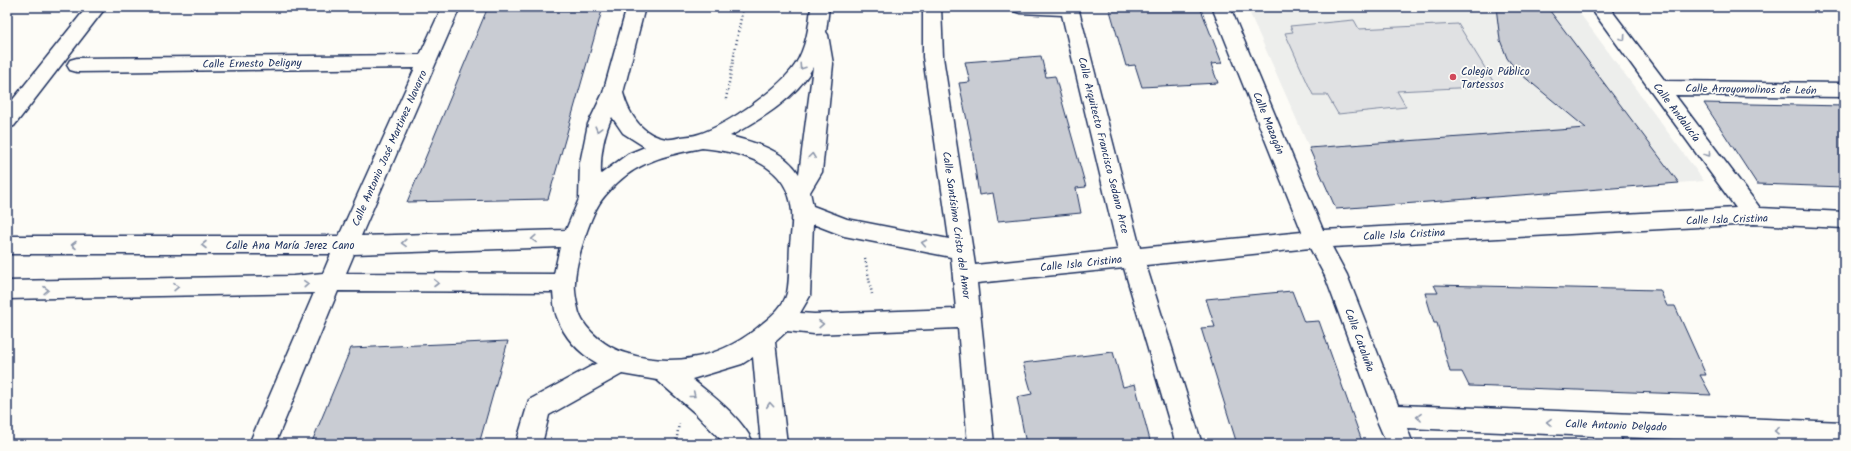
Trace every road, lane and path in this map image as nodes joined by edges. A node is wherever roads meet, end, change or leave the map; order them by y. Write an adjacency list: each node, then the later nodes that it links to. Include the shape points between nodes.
1 (97, 7): 18 (street)
2 (451, 7): 12 (street, Calle Antonio José Martinez Navarro)
3 (636, 7): 16 (street)
4 (743, 7): 17 (path)
5 (820, 7): 11 (street)
6 (932, 7): 29 (street, Calle Santísimo Cristo del Amor, via 933,57)
7 (1020, 7): 10 (street)
8 (1222, 7): 26 (street, Calle Mazagón)
9 (1599, 7): 14 (street, Calle Andalucía, one-way to 14)
10 (1070, 9): 31 (street, Calle Arquitecto Francisco Sedano Arce, via 1124,232)
11 (818, 32): 19 (street, one-way to 19, via 810,56 794,80 770,103 739,123); 22 (street, one-way to 11, via 811,172 823,64)
12 (428, 61): 13 (street, Calle Ernesto Deligny); 28 (street, Calle Antonio José Martinez Navarro)
13 (77, 65)
14 (1659, 88): 15 (street, Calle Arroyomolinos de León); 23 (street, Calle Andalucía, one-way to 23)
15 (1844, 90)
16 (614, 93): 20 (street, via 618,111 628,126 644,139); 21 (street, one-way to 21, via 598,124 590,163)
17 (726, 99)
18 (7, 121)
19 (702, 141): 20 (street); 22 (street, via 727,143 751,149 772,159 788,174)
20 (666, 147): 21 (street, via 635,159 610,177)
21 (590, 199): 25 (street)
22 (801, 201): 29 (street, one-way to 22, via 844,227); 38 (street, via 798,296)
23 (1754, 216): 24 (street, Calle Isla Cristina); 26 (street, Calle Isla Cristina)
24 (1844, 220)
25 (573, 238): 28 (street, Calle Ana María Jerez Cano, one-way to 28); 34 (street)
26 (1316, 239): 31 (street, Calle Isla Cristina); 42 (street, Calle Cataluña, via 1336,275)
27 (7, 245): 28 (street, Calle Ana María Jerez Cano, one-way to 27)
28 (346, 245): 33 (street, Calle Antonio José Martinez Navarro)
29 (962, 250): 32 (street, Calle Santísimo Cristo del Amor)
30 (864, 252): 36 (path)
31 (1133, 258): 32 (street, Calle Isla Cristina); 52 (street, Calle Arquitecto Francisco Sedano Arce)
32 (965, 275): 37 (street, Calle Santísimo Cristo del Amor)
33 (331, 282): 34 (street, one-way to 34); 35 (street, one-way to 33, via 293,285); 46 (street, Calle Antonio José Martinez Navarro)
34 (563, 283): 40 (street, via 568,316 580,336 597,351)
35 (7, 290)
36 (873, 298)
37 (969, 318): 38 (street, one-way to 37, via 814,324); 51 (street, Calle Santísimo Cristo del Amor)
38 (782, 321): 39 (street)
39 (764, 338): 41 (street, via 733,357 698,368); 50 (street, one-way to 39)
40 (620, 363): 41 (street); 47 (street, via 538,408)
41 (663, 371): 49 (street, one-way to 49, via 697,398 729,428)
42 (1388, 416): 44 (street, Calle Antonio Delgado, one-way to 42); 53 (street, Calle Cataluña)
43 (680, 418): 48 (path)
44 (1606, 434): 45 (street, Calle Antonio Delgado, one-way to 44)
45 (1844, 434)
46 (262, 444)
47 (529, 444)
48 (676, 444)
49 (741, 444)
50 (774, 444)
51 (981, 444)
52 (1189, 444)
53 (1400, 444)

